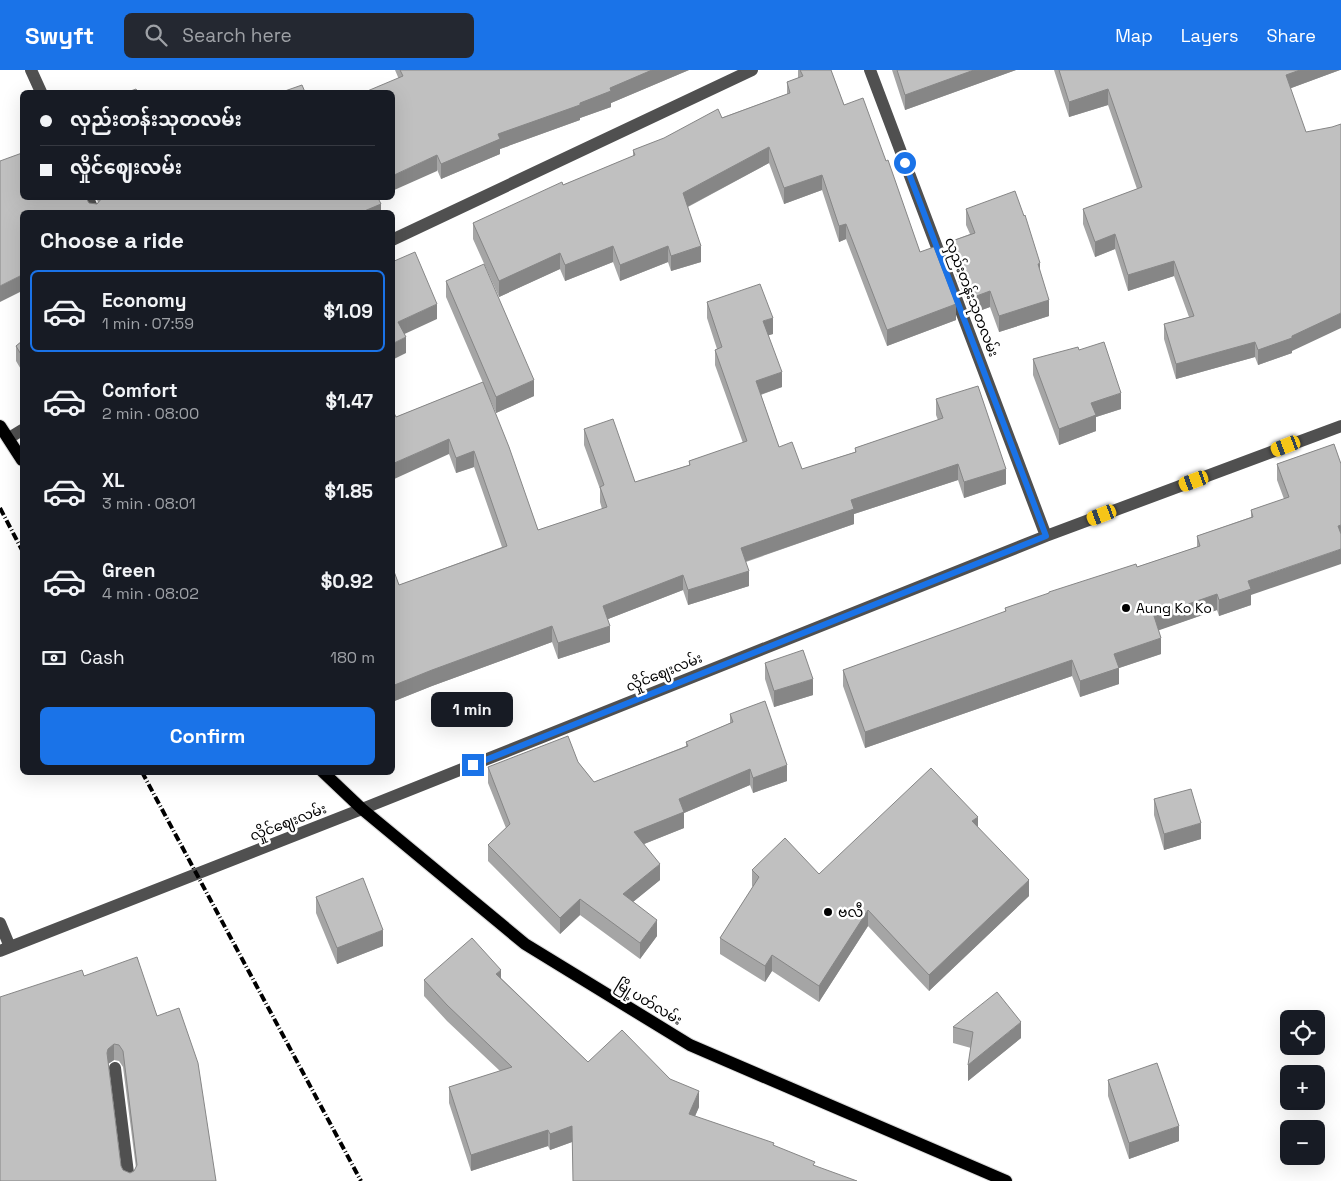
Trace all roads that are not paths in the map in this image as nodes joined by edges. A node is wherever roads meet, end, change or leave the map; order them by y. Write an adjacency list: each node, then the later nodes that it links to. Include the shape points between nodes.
1 (31, 70): 4 (street)
2 (752, 70): 5 (street)
3 (870, 70): 11 (street, လှည်းတန်းသုတလမ်း)
4 (40, 90)
5 (395, 239)
6 (0, 426): 9 (main road)
7 (1341, 426): 11 (street, လှိုင်ဈေးလမ်း)
8 (20, 431): 9 (street)
9 (9, 438): 10 (main road)
10 (20, 457)
11 (1046, 536): 13 (street, လှိုင်ဈေးလမ်း)
12 (326, 775): 13 (main road, မြို့ပတ်လမ်း)
13 (362, 809): 15 (street, လှိုင်ဈေးလမ်း); 18 (main road, မြို့ပတ်လမ်း, via 525,944 690,1045)
14 (0, 923): 15 (street)
15 (5, 949)
16 (115, 1068): 17 (street)
17 (129, 1181)
18 (1006, 1181)

